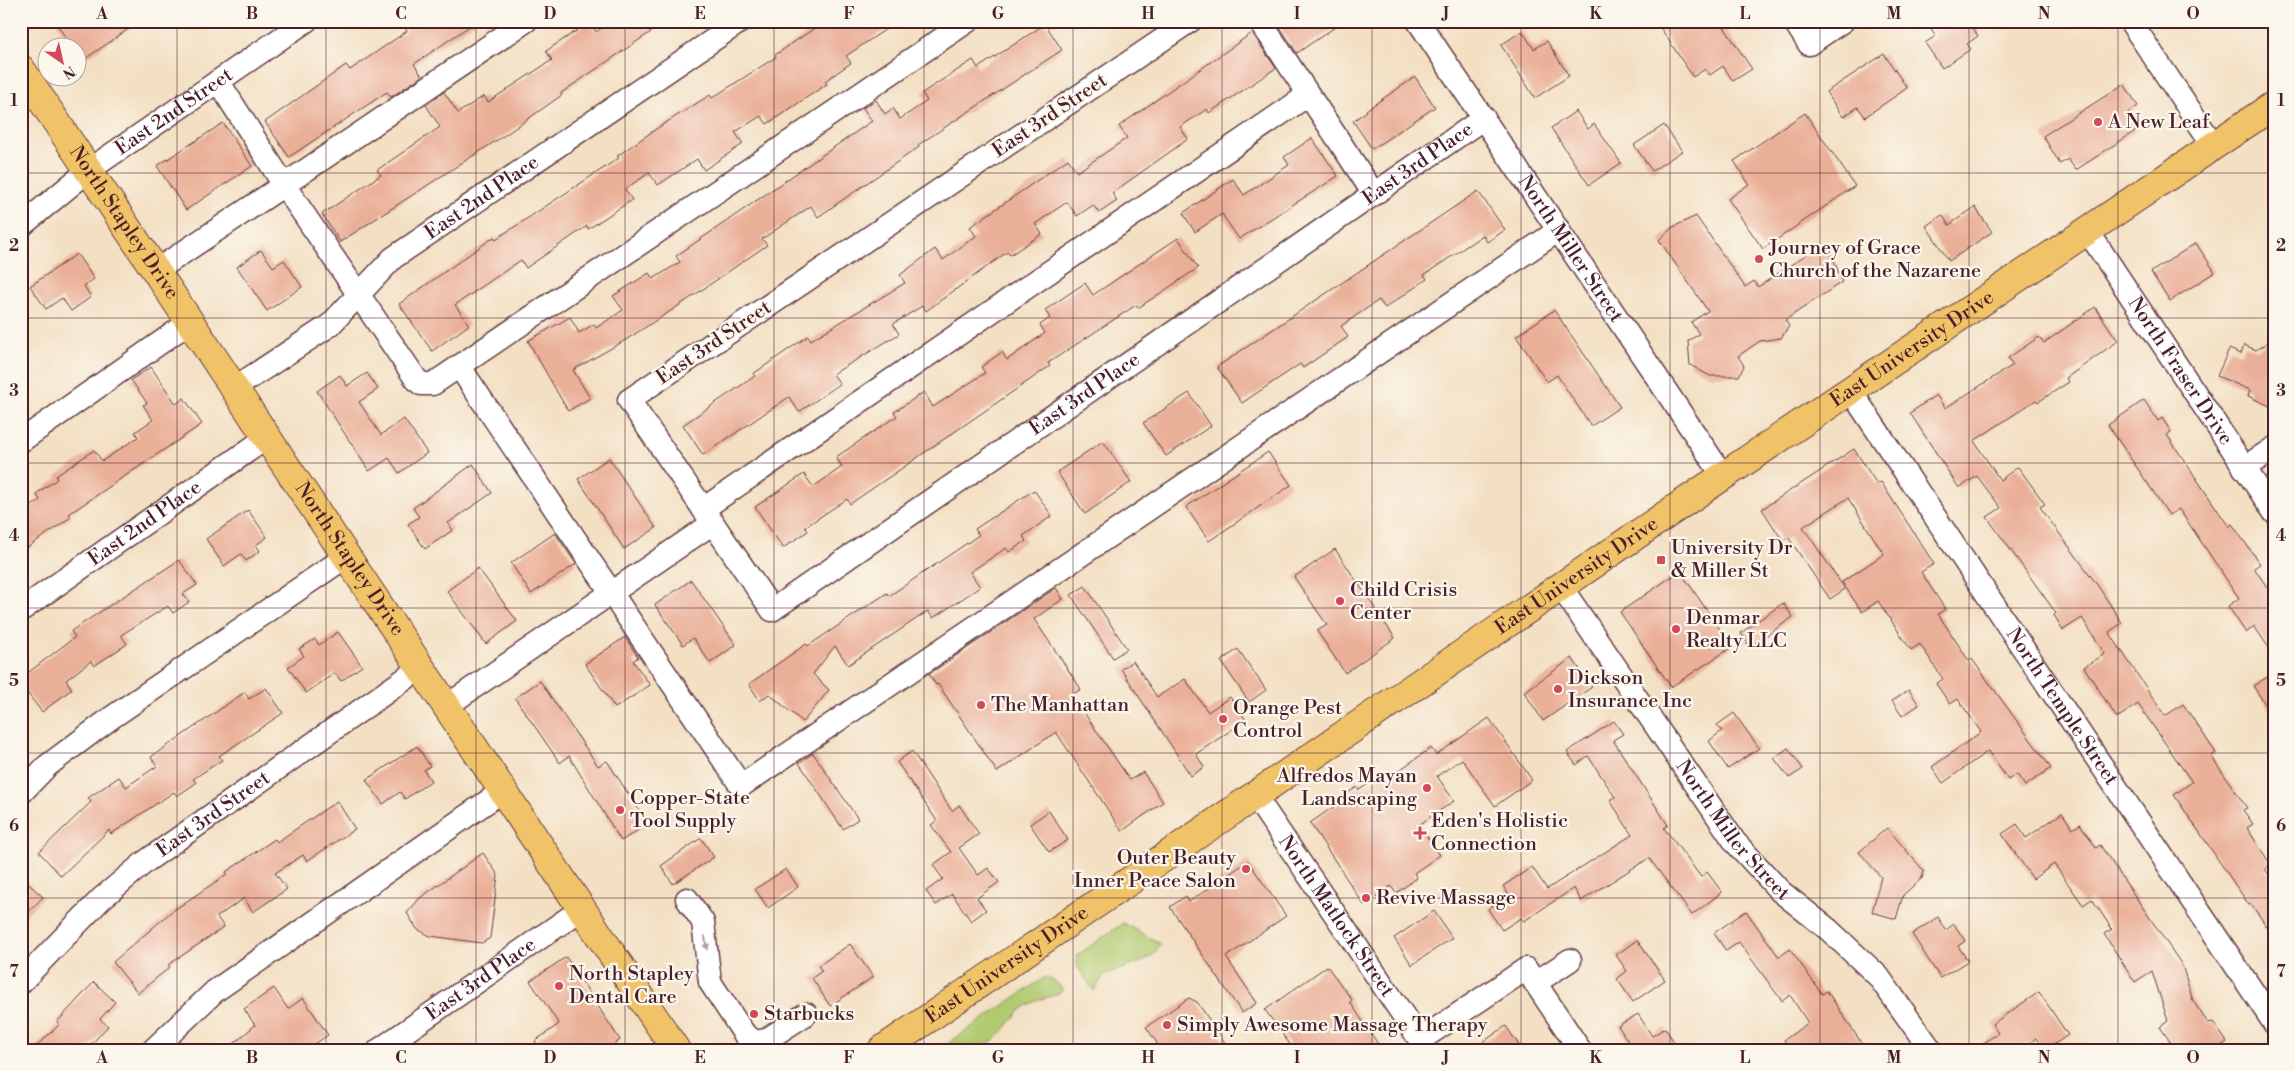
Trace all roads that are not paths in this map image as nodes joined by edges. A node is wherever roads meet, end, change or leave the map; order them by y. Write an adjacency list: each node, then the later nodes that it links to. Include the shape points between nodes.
1 (306, 21): 12 (street, East 2nd Street)
2 (526, 21): 18 (street)
3 (741, 21): 24 (street, East 2nd Place, via 393,258)
4 (968, 21): 26 (street)
5 (1190, 21): 35 (street, East 3rd Street, via 629,400)
6 (1260, 21): 13 (street)
7 (1418, 21): 15 (street, North Miller Street)
8 (1794, 21): 9 (street, via 1809,44)
9 (1843, 21)
10 (2130, 21): 16 (street)
11 (21, 69): 17 (main road, North Stapley Drive)
12 (218, 81): 17 (street, East 2nd Street); 18 (street)
13 (1308, 95): 19 (street); 35 (street)
14 (2274, 105): 16 (main road, East University Drive)
15 (1484, 118): 19 (street, East 3rd Place); 21 (street, North Miller Street)
16 (2214, 146): 22 (main road, East University Drive)
17 (89, 170): 20 (street, East 2nd Street); 23 (main road, North Stapley Drive)
18 (284, 185): 23 (street); 24 (street)
19 (1374, 194): 35 (street, East 3rd Place, via 772,610)
20 (21, 226)
21 (1559, 230): 33 (street, North Miller Street); 38 (street, via 741,786)
22 (2087, 230): 28 (main road, East University Drive); 32 (street, North Fraser Drive)
23 (156, 270): 25 (main road, North Stapley Drive)
24 (358, 296): 26 (street, via 421,384 433,384); 27 (street, East 2nd Place, via 330,325)
25 (191, 321): 27 (main road, North Stapley Drive); 30 (street)
26 (459, 366): 38 (street)
27 (236, 387): 29 (main road, North Stapley Drive)
28 (1850, 390): 33 (main road, East University Drive); 51 (street, North Temple Street)
29 (270, 436): 36 (main road, North Stapley Drive); 39 (street, East 2nd Place)
30 (21, 441)
31 (2274, 448): 32 (street)
32 (2244, 468): 34 (street, North Fraser Drive)
33 (1722, 476): 37 (main road, East University Drive)
34 (2274, 512)
35 (708, 516): 38 (street)
36 (347, 556): 40 (main road, North Stapley Drive); 43 (street, via 111,718 47,766)
37 (1561, 587): 44 (main road, East University Drive); 57 (street, North Miller Street, via 1735,842 1780,891 1829,930 1878,976)
38 (610, 594): 41 (street)
39 (21, 610)
40 (422, 667): 41 (main road, North Stapley Drive); 48 (street, East 3rd Street, via 146,862 101,899)
41 (448, 705): 42 (main road, North Stapley Drive)
42 (504, 790): 46 (main road, North Stapley Drive); 52 (street, via 215,991)
43 (21, 793)
44 (1255, 796): 49 (street, North Matlock Street, via 1420,1040 1526,969); 55 (main road, East University Drive)
45 (686, 899): 50 (street, one-way to 50, via 703,922 710,982 746,1035 756,1042 766,1040)
46 (583, 908): 53 (street, East 3rd Place); 54 (main road, North Stapley Drive)
47 (1570, 960): 49 (street)
48 (21, 982)
49 (1535, 983): 56 (street, North Matlock Street)
50 (806, 1014)
51 (2274, 1023)
52 (153, 1050)
53 (379, 1050)
54 (676, 1050)
55 (882, 1050)
56 (1580, 1050)
57 (1931, 1050)

